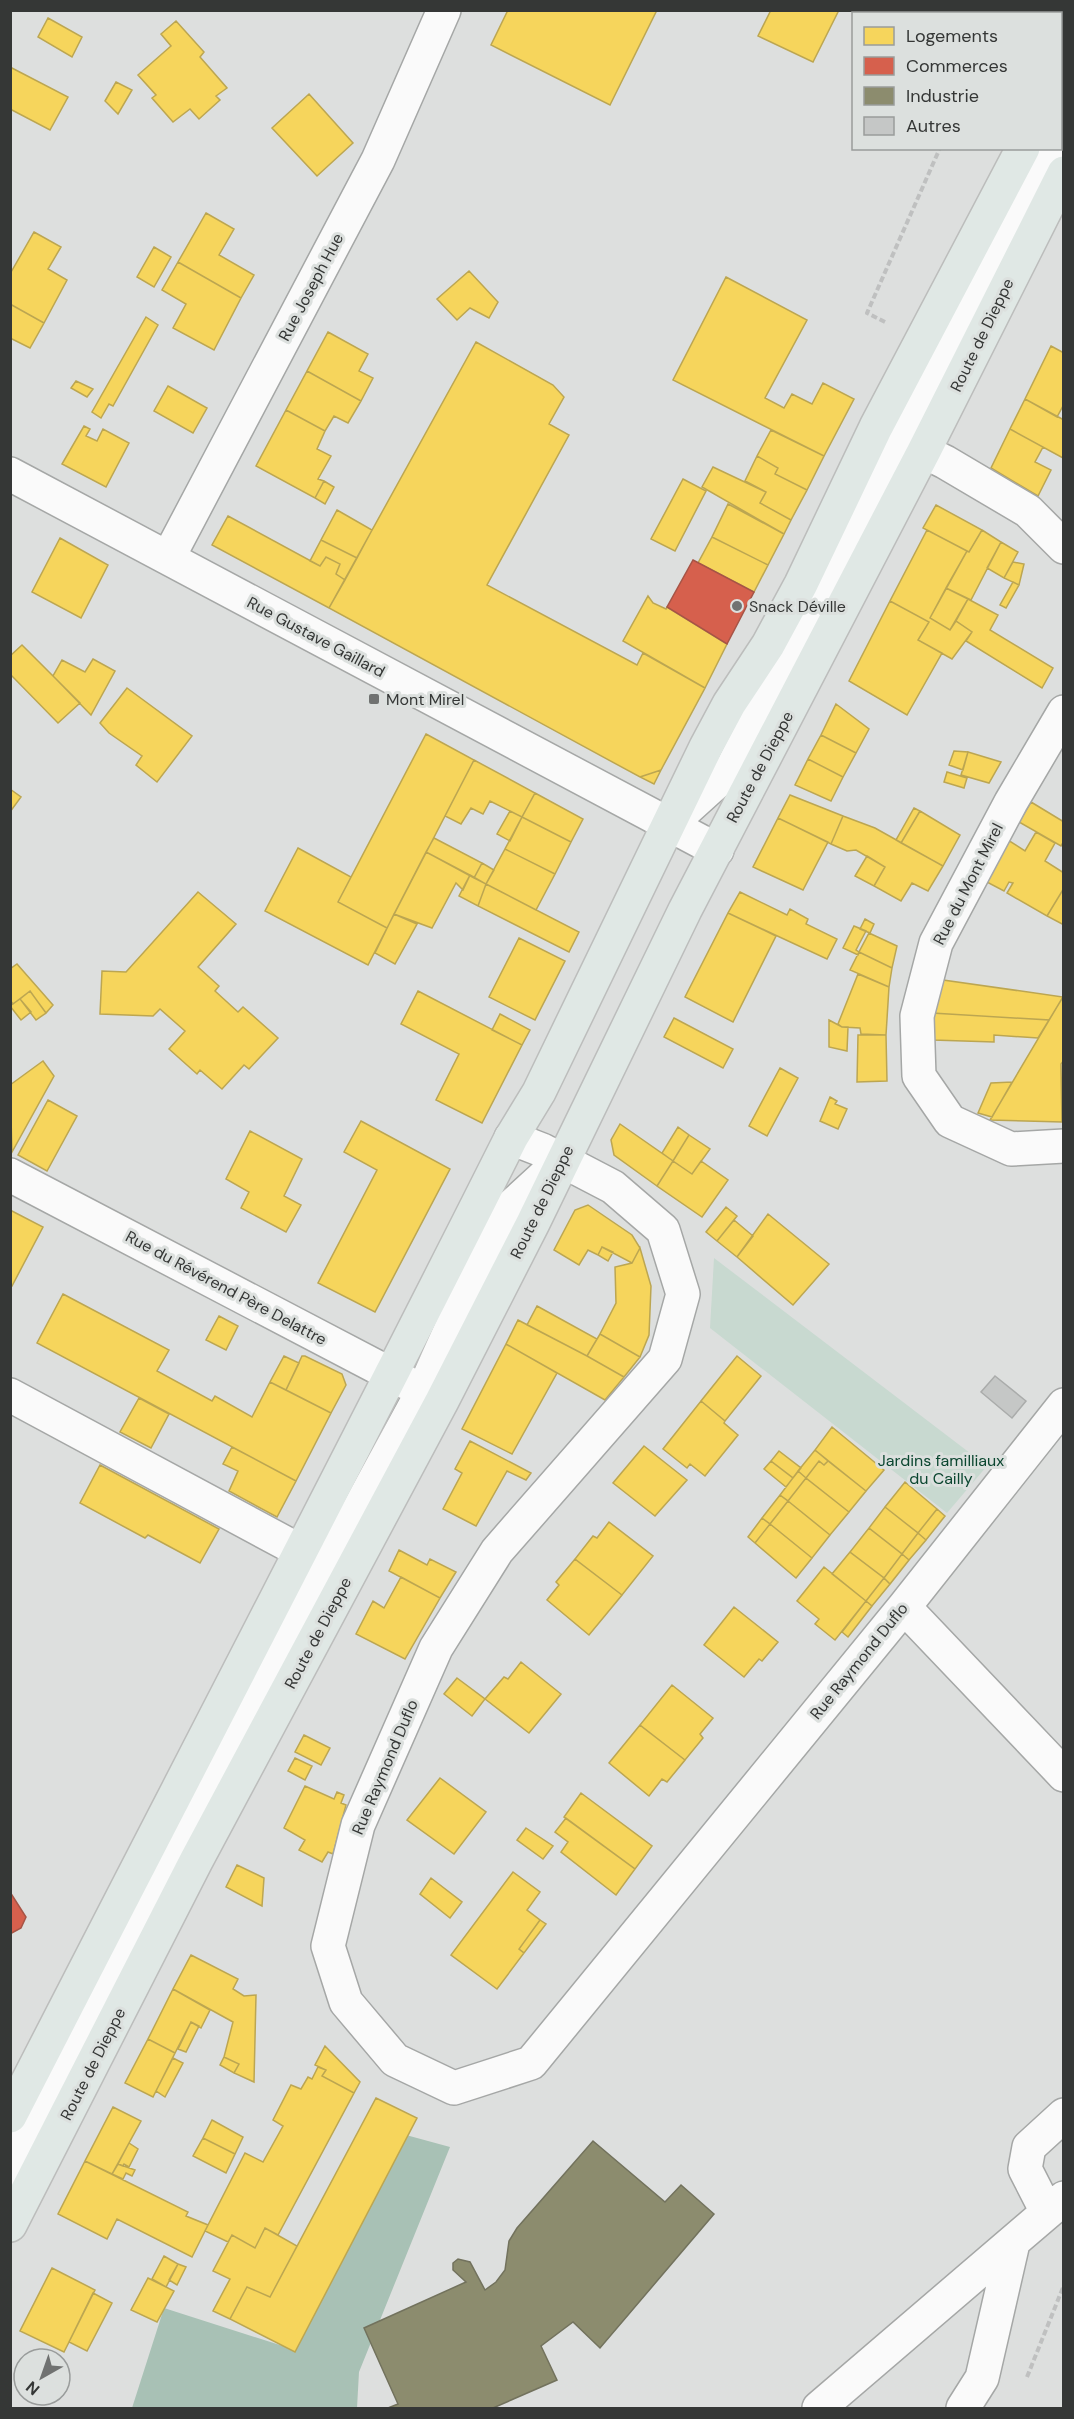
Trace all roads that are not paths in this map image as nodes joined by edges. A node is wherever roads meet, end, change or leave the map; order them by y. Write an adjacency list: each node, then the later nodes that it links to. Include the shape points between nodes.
1 (444, 10): 8 (street, Rue Joseph Hue, via 378,160)
2 (1022, 150): 5 (main road, Route de Dieppe, via 923,342)
3 (1048, 150): 5 (street)
4 (1064, 173): 5 (main road, Route de Dieppe)
5 (900, 439): 7 (street, via 1028,511); 10 (main road, Route de Dieppe, via 801,584 768,645 729,704); 11 (main road, Route de Dieppe)
6 (10, 474): 8 (street, Rue Gustave Gaillard)
7 (1064, 547)
8 (168, 558): 10 (street, Rue Gustave Gaillard)
9 (1064, 712): 13 (street, Rue du Mont Mirel, via 936,944 917,1016 919,1076 950,1121 1011,1149)
10 (669, 825): 11 (street, Rue Gustave Gaillard); 12 (main road, Route de Dieppe, via 539,1092)
11 (717, 850): 14 (main road, Route de Dieppe)
12 (511, 1138): 14 (street, Rue Raymond Duflo); 16 (main road, Route de Dieppe)
13 (1064, 1146)
14 (562, 1160): 18 (main road, Route de Dieppe, via 536,1217); 21 (street, Rue Raymond Duflo, via 614,1187 663,1230 683,1294 665,1359 497,1551 436,1648 358,1825 328,1946 346,2002 395,2060 454,2088 531,2063)
15 (10, 1175): 16 (street, Rue du Révérend Père Delattre)
16 (391, 1375): 18 (street, Rue du Révérend Père Delattre); 20 (main road, Route de Dieppe)
17 (10, 1395): 20 (street)
18 (433, 1396): 25 (street, via 213,1777); 27 (main road, Route de Dieppe)
19 (1064, 1405): 21 (street, Rue Raymond Duflo)
20 (302, 1552): 24 (main road, Route de Dieppe)
21 (903, 1607): 22 (street)
22 (1064, 1775)
23 (1064, 2115): 26 (street, via 1029,2147 1025,2169)
24 (10, 2116)
25 (10, 2170)
26 (1055, 2205): 28 (street)
27 (10, 2224)
28 (1013, 2243): 29 (street); 30 (street, via 982,2378)
29 (819, 2409)
30 (963, 2409)

